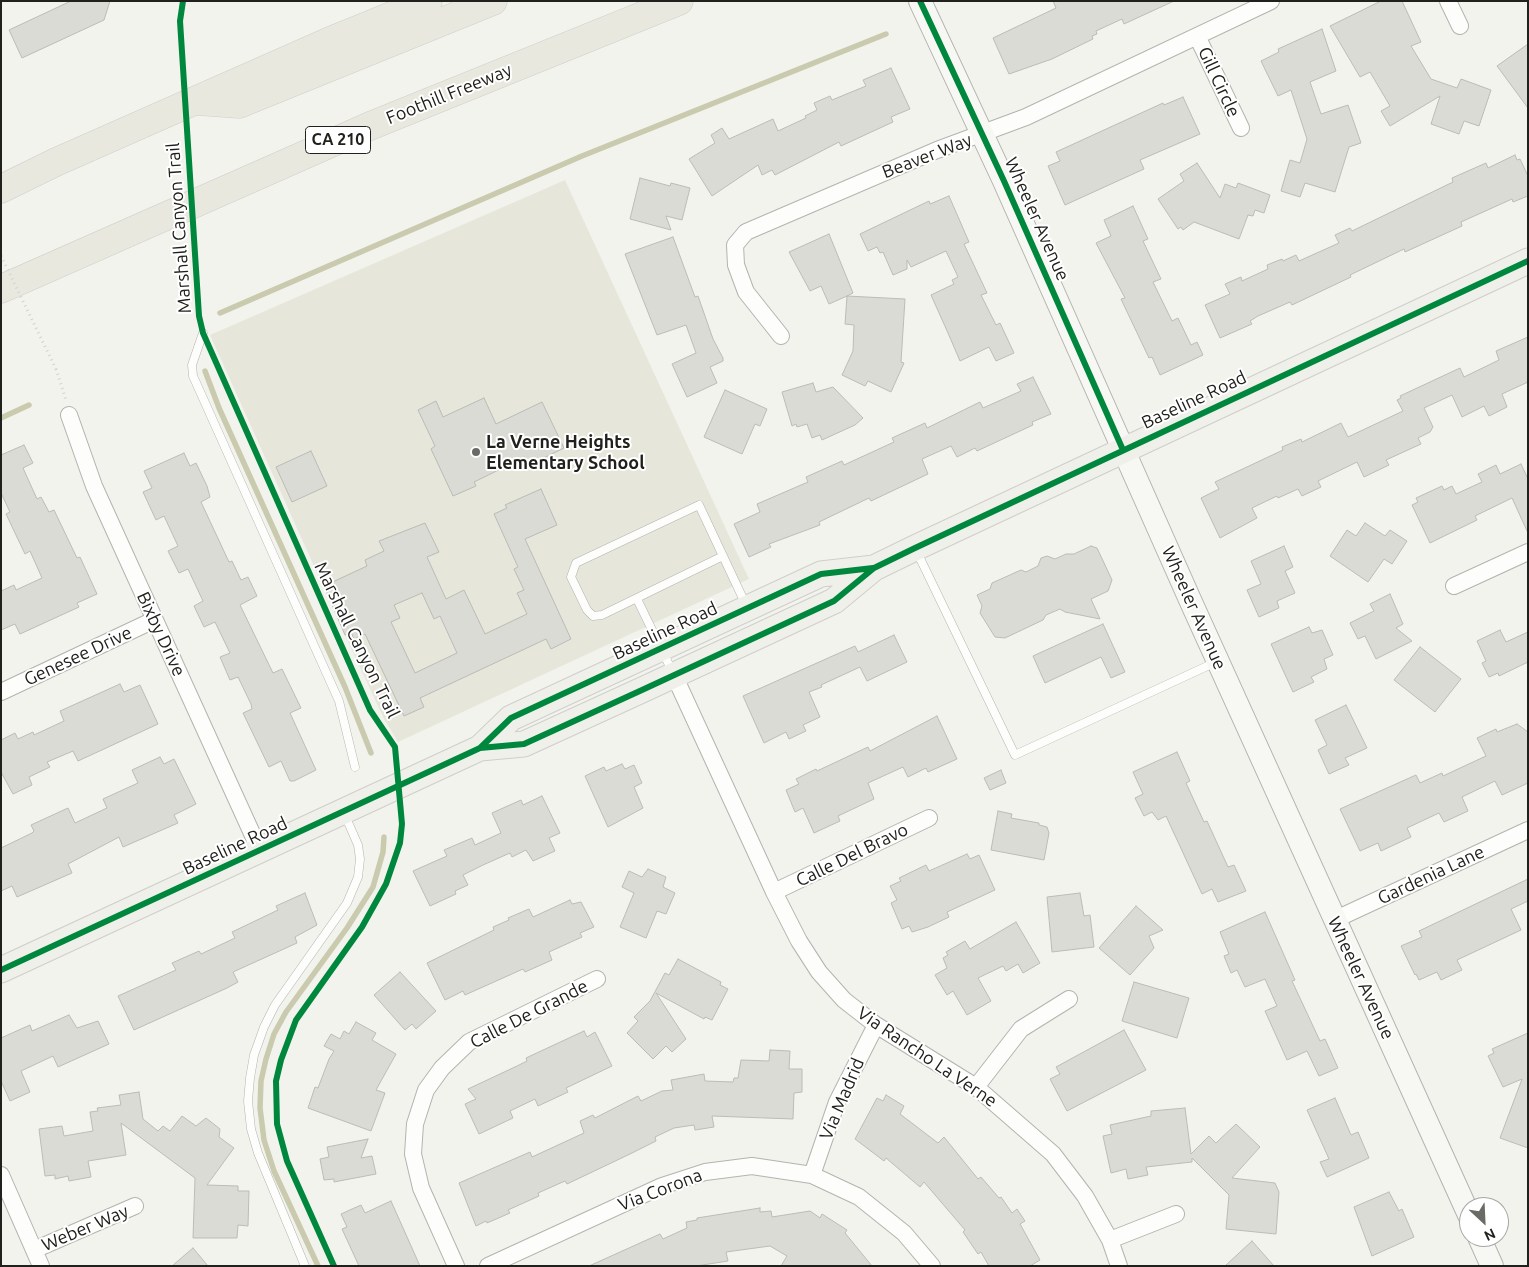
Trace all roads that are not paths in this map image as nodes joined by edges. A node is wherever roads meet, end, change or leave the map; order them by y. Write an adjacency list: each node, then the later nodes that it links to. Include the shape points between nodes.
1 (428, 1): 9 (highway)
2 (493, 1): 9 (highway, via 239,104)
3 (679, 1): 14 (highway, Foothill Freeway / CA 210, via 370,126)
4 (920, 1): 11 (main road, Wheeler Avenue)
5 (1271, 1): 8 (street, Beaver Way)
6 (1448, 1): 7 (street)
7 (1460, 26)
8 (1197, 36): 10 (street, Gill Circle); 11 (street, Beaver Way, via 1026,117)
9 (196, 100): 12 (highway)
10 (1241, 128)
11 (982, 134): 16 (street, Beaver Way, via 746,232 735,245 736,265 746,292); 18 (main road, Wheeler Avenue)
12 (1, 189)
13 (1528, 261): 18 (main road, Baseline Road)
14 (1, 289)
15 (203, 333): 32 (lane, via 192,365 193,376 339,701)
16 (781, 336)
17 (69, 415): 26 (street, Bixby Drive, via 94,486)
18 (1123, 450): 19 (main road, Baseline Road); 28 (main road, Wheeler Avenue)
19 (915, 548): 22 (main road, Baseline Road); 28 (lane, via 1015,755)
20 (1528, 552): 23 (street)
21 (723, 556): 24 (lane); 24 (lane, via 699,506 576,564 571,577 593,616); 25 (lane)
22 (874, 568): 25 (main road, Baseline Road, via 821,574); 29 (main road, Baseline Road, via 834,601)
23 (1454, 586)
24 (637, 599): 27 (lane)
25 (748, 609): 27 (main road, Baseline Road)
26 (154, 620): 30 (street, Genesee Drive); 36 (street, Bixby Drive)
27 (661, 649): 29 (lane); 31 (main road, Baseline Road, via 511,718)
28 (1218, 662): 38 (main road, Wheeler Avenue)
29 (674, 675): 31 (main road, Baseline Road, via 524,744); 37 (street, Via Rancho La Verne)
30 (1, 692)
31 (480, 748): 33 (main road, Baseline Road)
32 (355, 767)
33 (343, 812): 36 (main road, Baseline Road); 53 (lane, via 358,845 358,878 347,903 275,1005 254,1055 250,1078 248,1102 258,1153)
34 (929, 818): 37 (street, Calle Del Bravo)
35 (1528, 830): 38 (street, Gardenia Lane)
36 (260, 850): 39 (main road, Baseline Road)
37 (774, 892): 42 (street, Via Rancho La Verne, via 799,942 819,972 844,1000)
38 (1334, 920): 46 (main road, Wheeler Avenue)
39 (1, 970)
40 (598, 979): 54 (street, Calle De Grande, via 469,1042 442,1068 426,1090 414,1124 413,1154 420,1188)
41 (1069, 999): 43 (street, via 1021,1029)
42 (876, 1025): 43 (street, Via Rancho La Verne); 45 (street, Via Madrid, via 836,1102)
43 (976, 1086): 49 (street, Via Rancho La Verne, via 1052,1154 1085,1196)
44 (1, 1175): 51 (street)
45 (812, 1175): 55 (street, Via Corona, via 752,1166 705,1172 662,1186); 56 (street, Via Corona, via 859,1197 904,1233)
46 (1461, 1197)
47 (135, 1206): 51 (street, Weber Way)
48 (1176, 1214): 49 (street)
49 (1110, 1240): 57 (street, Via Rancho La Verne)
50 (1483, 1247): 58 (main road)
51 (34, 1250): 52 (street)
52 (41, 1266)
53 (305, 1266)
54 (456, 1266)
55 (488, 1266)
56 (932, 1266)
57 (1118, 1266)
58 (1492, 1266)

